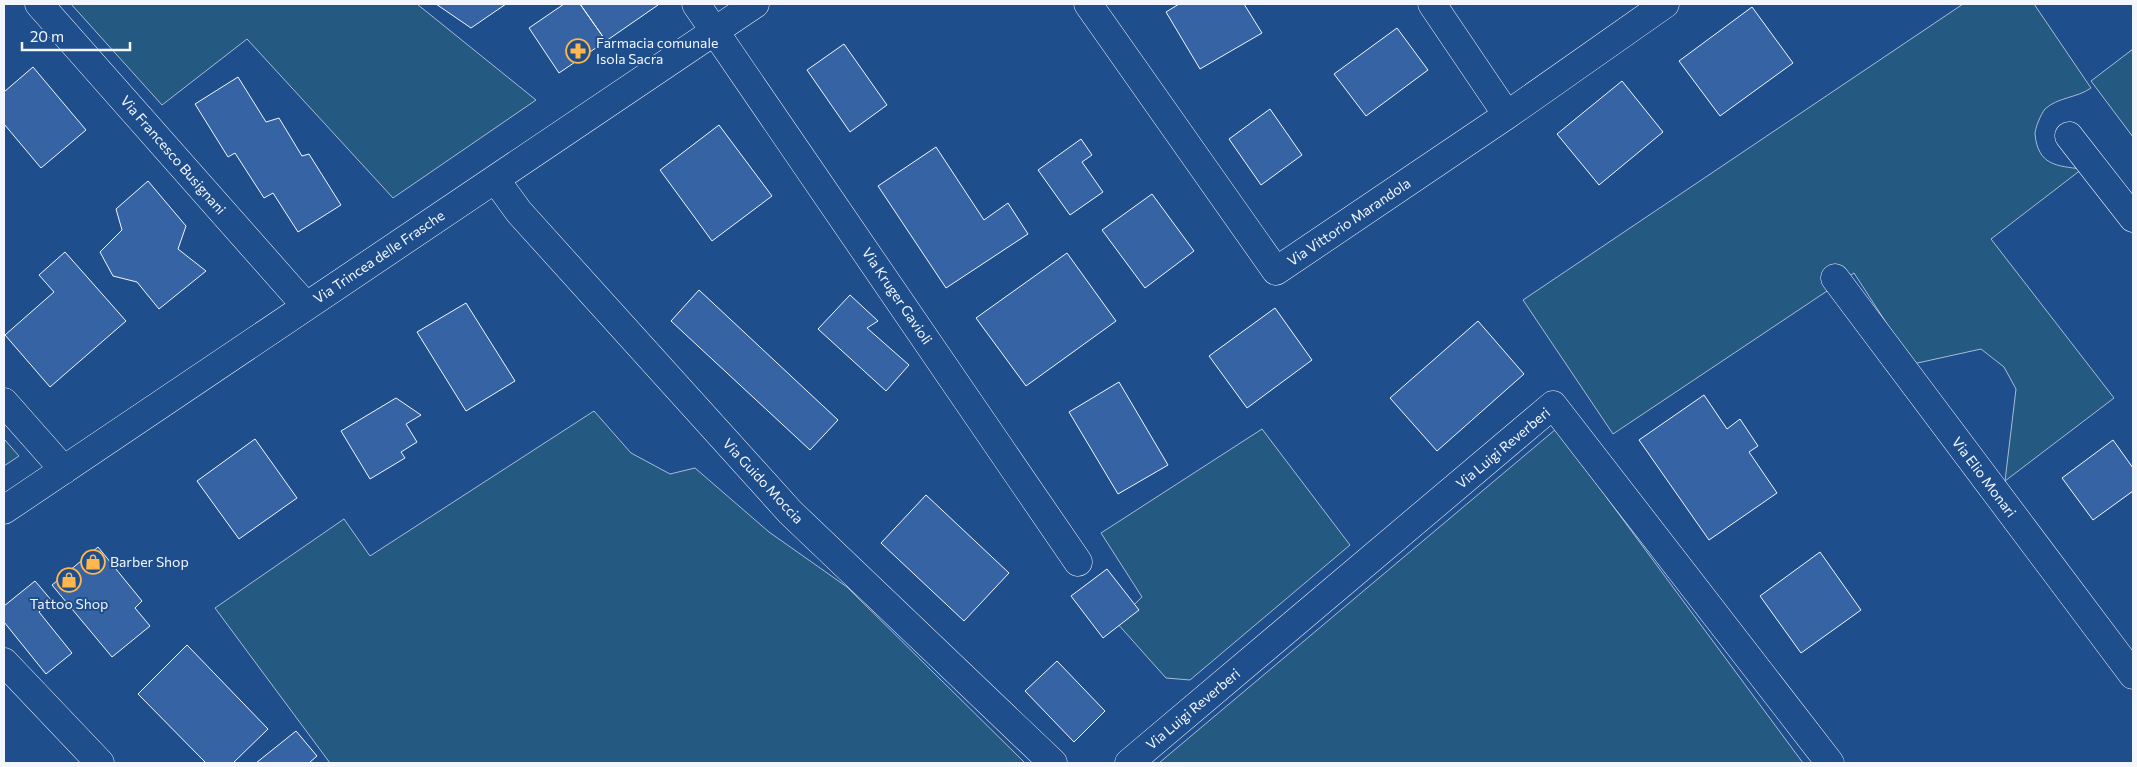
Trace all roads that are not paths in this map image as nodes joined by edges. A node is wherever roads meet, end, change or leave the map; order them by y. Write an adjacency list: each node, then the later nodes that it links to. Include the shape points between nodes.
1 (39, 4): 13 (street, Via Francesco Busignani)
2 (696, 4): 7 (street, Via Kruger Gavioli)
3 (755, 4): 7 (street, Via Trincea delle Frasche)
4 (1088, 4): 8 (street, Via Vittorio Marandola, via 1276,271)
5 (1432, 4): 8 (street)
6 (1665, 4): 8 (street, Via Vittorio Marandola)
7 (715, 31): 10 (street, Via Trincea delle Frasche); 17 (street, Via Kruger Gavioli)
8 (1507, 115)
9 (2069, 136): 11 (street)
10 (494, 179): 13 (street, Via Trincea delle Frasche); 21 (street, Via Guido Moccia, via 519,212 790,512)
11 (2133, 218)
12 (1835, 278): 19 (street, Via Elio Monari)
13 (306, 306): 15 (street, Via Trincea delle Frasche)
14 (4, 402): 15 (street)
15 (64, 470): 16 (street, Via Trincea delle Frasche)
16 (4, 510)
17 (1078, 562)
18 (4, 662): 20 (street)
19 (2133, 676)
20 (100, 763)
21 (1053, 763)
22 (1129, 763): 23 (street, Via Luigi Reverberi, via 1553,405)
23 (1830, 763)

